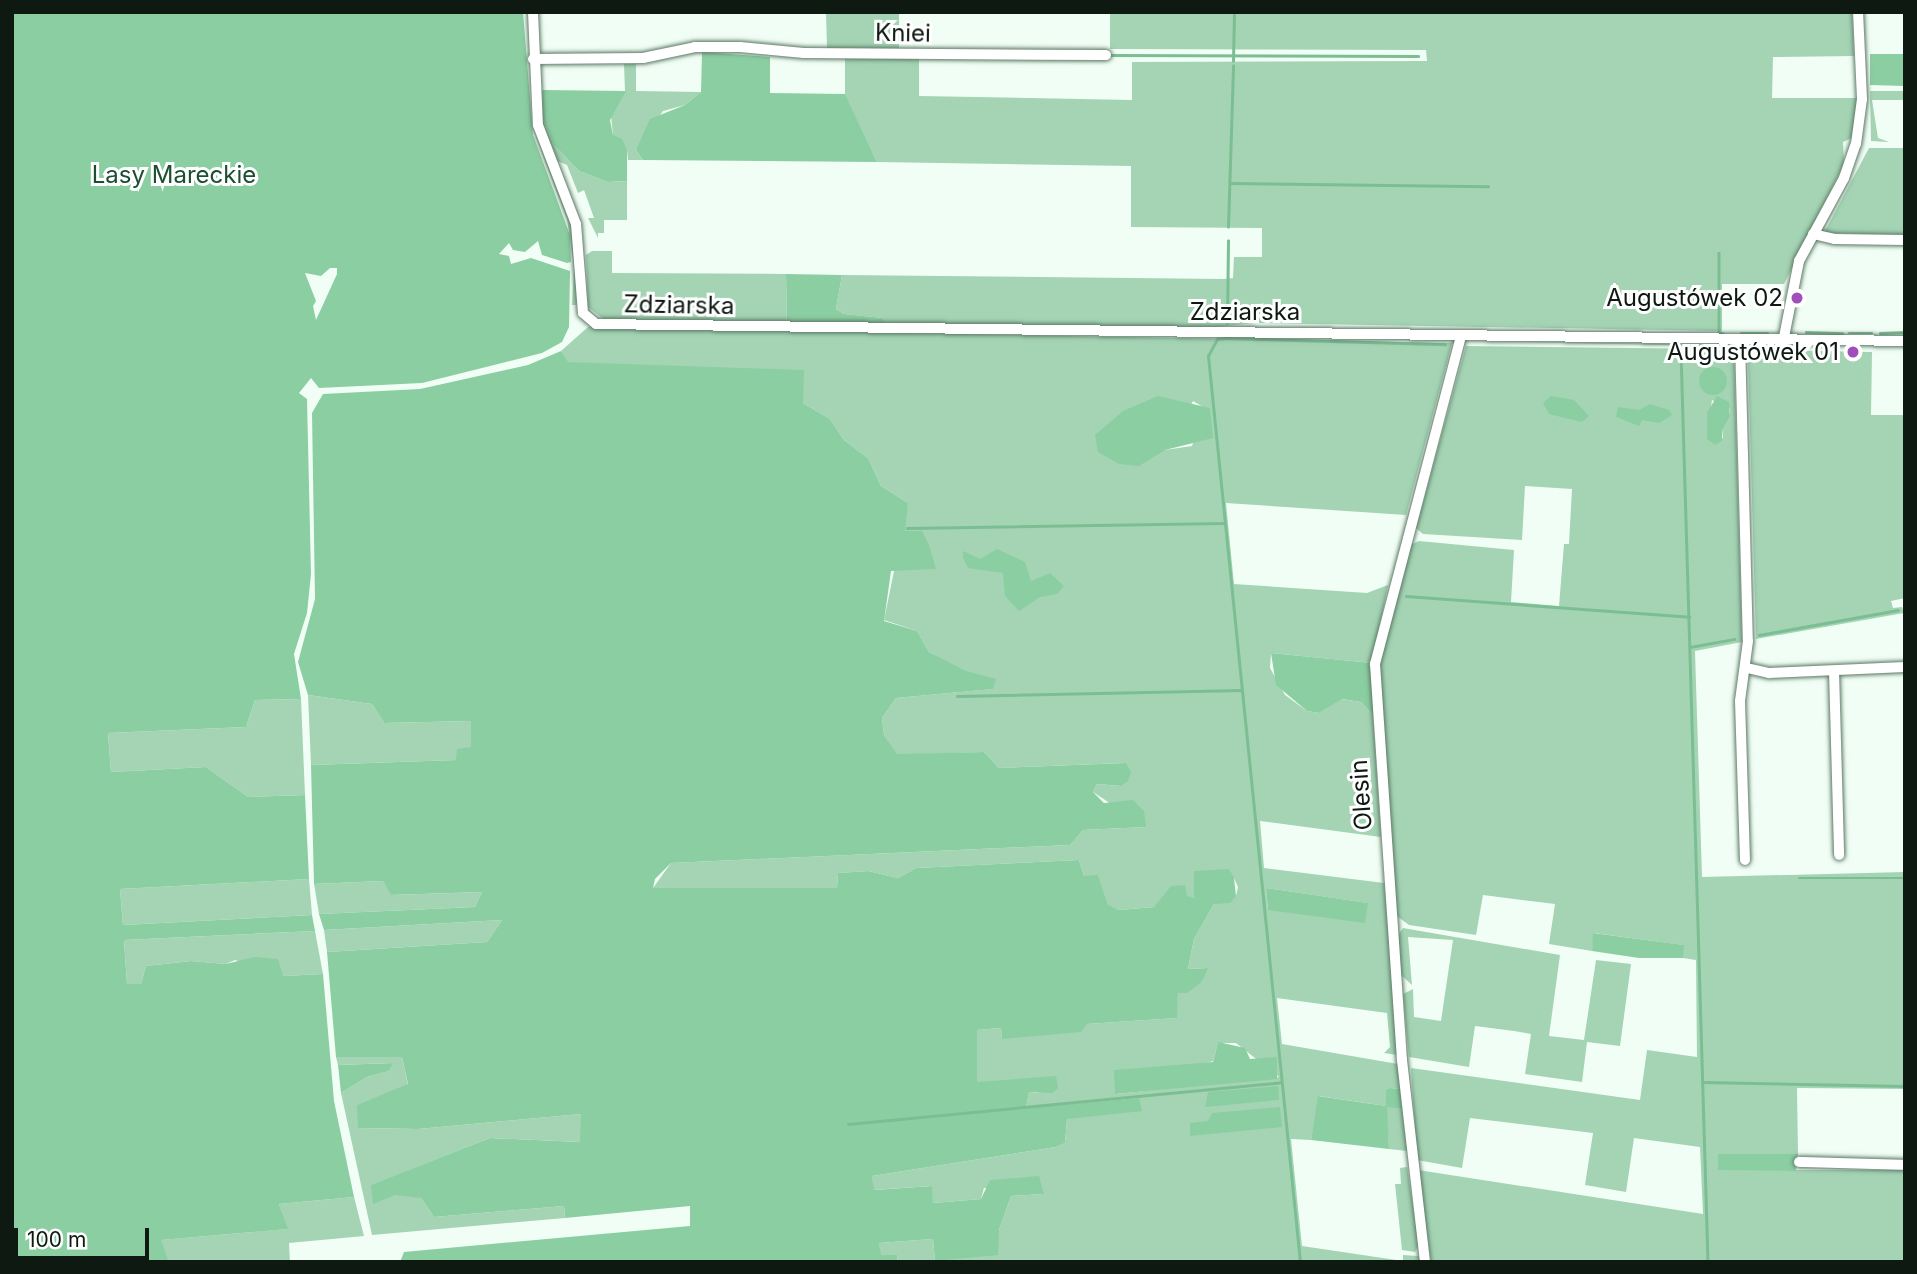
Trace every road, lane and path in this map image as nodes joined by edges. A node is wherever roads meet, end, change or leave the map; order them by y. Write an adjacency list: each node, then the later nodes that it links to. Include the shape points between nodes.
1 (533, 12): 4 (street)
2 (1858, 12): 5 (street, via 1862,99 1856,145 1844,178)
3 (1107, 55): 4 (street, Kniei, via 811,53 695,47 643,58)
4 (533, 59): 7 (street, Zdziarska, via 538,125 578,232 581,307 587,319 604,324 859,331)
5 (1813, 234): 6 (street, via 1834,239); 10 (street, via 1793,280)
6 (1905, 240)
7 (1461, 336): 8 (street, Zdziarska); 18 (street, Olesin, via 1375,664 1402,1060)
8 (1740, 341): 10 (street, Zdziarska); 12 (street)
9 (1905, 341): 10 (street, Zdziarska)
10 (1783, 342)
11 (1905, 667): 13 (street)
12 (1747, 668): 13 (street, via 1769,673); 15 (street, via 1740,701)
13 (1834, 671): 14 (street)
14 (1839, 855)
15 (1745, 860)
16 (1799, 1162): 17 (street)
17 (1905, 1165)
18 (1425, 1262)

